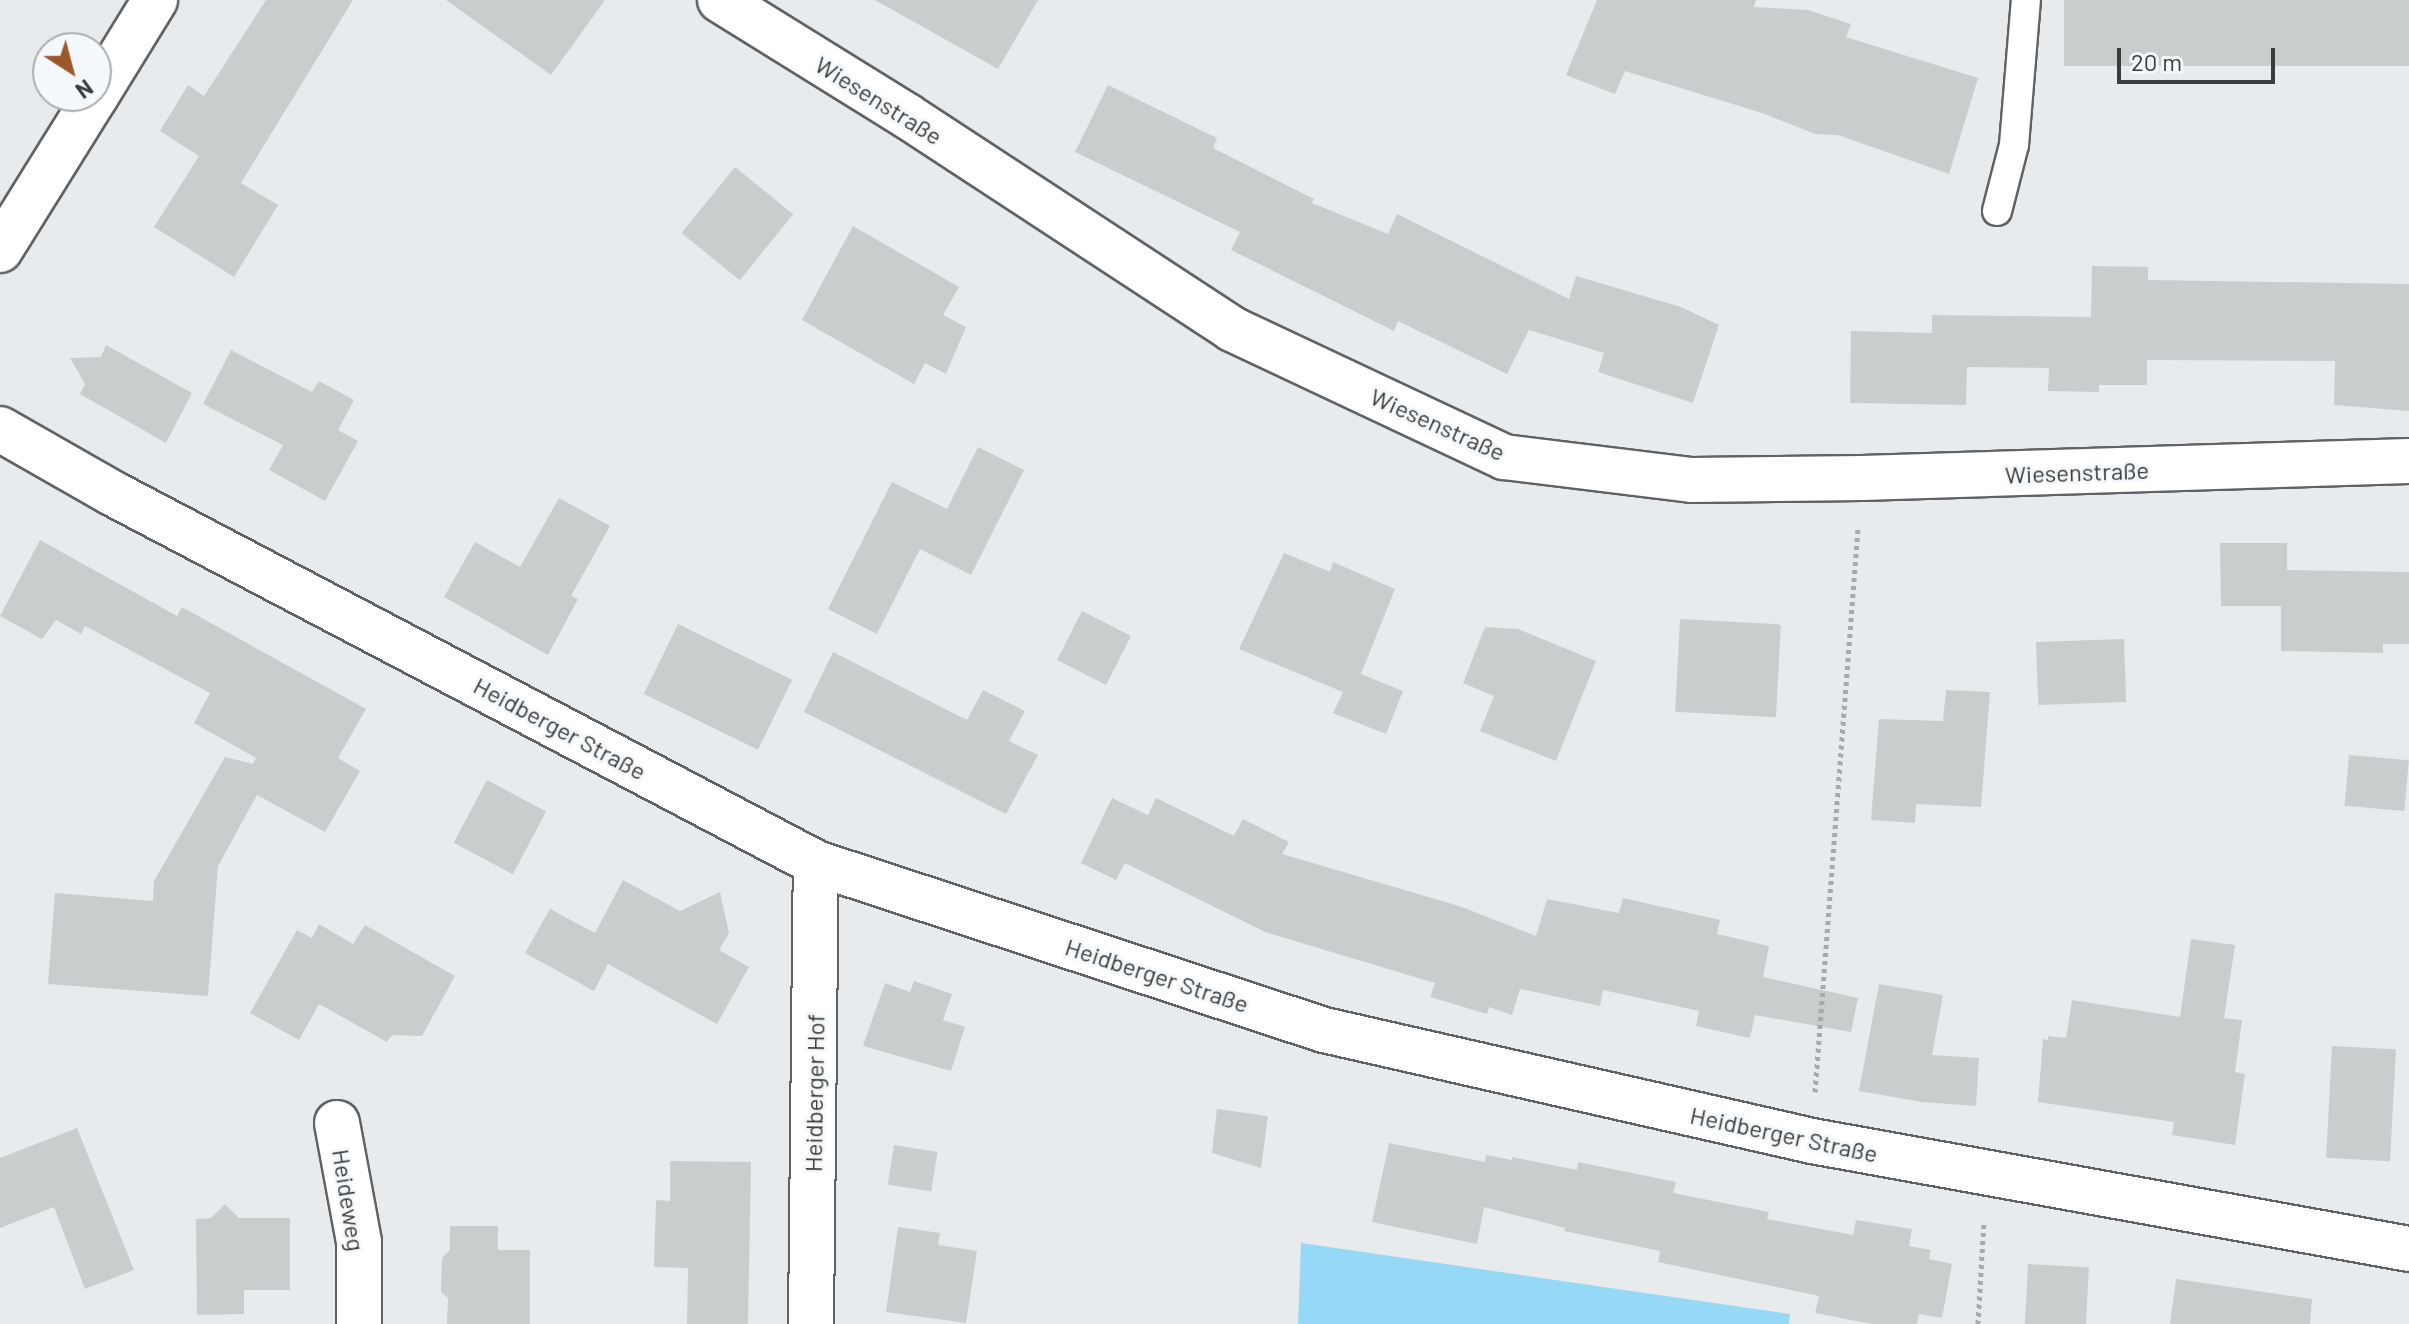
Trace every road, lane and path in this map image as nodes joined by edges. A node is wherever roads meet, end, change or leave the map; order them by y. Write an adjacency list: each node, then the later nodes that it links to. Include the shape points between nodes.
1 (155, 0): 4 (street)
2 (720, 0): 10 (street, Wiesenstraße, via 1232,329 1504,457 1692,480)
3 (2026, 0): 6 (lane, via 2014,145)
4 (112, 70)
5 (86, 112): 7 (street)
6 (1997, 211)
7 (0, 250)
8 (0, 429): 11 (street, Heidberger Straße)
9 (2409, 461): 10 (street, Wiesenstraße)
10 (1862, 478): 13 (path)
11 (816, 863): 13 (street, Heidberger Straße, via 1324,1030); 17 (street, Heidberger Hof)
12 (337, 1123): 16 (street, Heideweg, via 359,1242)
13 (1812, 1141): 14 (street, Heidberger Straße)
14 (1986, 1175): 15 (street, Heidberger Straße); 18 (path)
15 (2409, 1249)
16 (359, 1324)
17 (811, 1324)
18 (1978, 1324)

